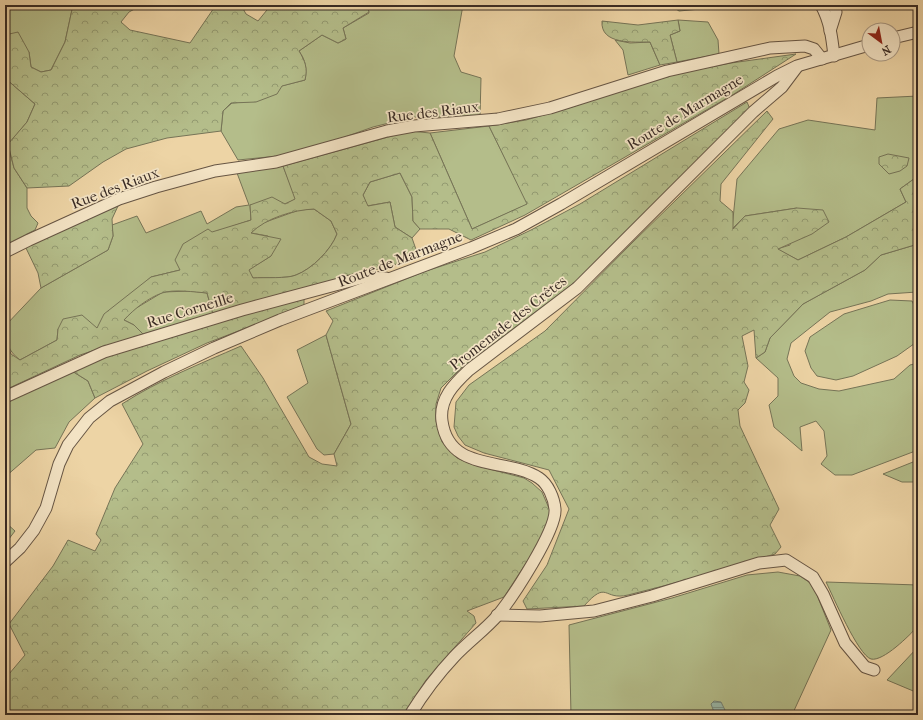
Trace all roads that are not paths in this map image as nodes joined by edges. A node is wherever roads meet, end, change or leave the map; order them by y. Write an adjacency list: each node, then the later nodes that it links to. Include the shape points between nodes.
1 (821, 5): 3 (street)
2 (834, 5): 3 (street, via 836,12)
3 (830, 31): 7 (street)
4 (918, 32): 5 (street)
5 (901, 36)
6 (861, 48): 7 (street, Route de Marmagne)
7 (834, 56): 8 (street, Route de Marmagne)
8 (822, 59): 9 (street, Route de Marmagne); 10 (street, Rue des Riaux, via 814,50 804,46 770,48 667,71 550,108 498,119 414,126 276,162 215,171 120,200)
9 (797, 66): 11 (street, Route de Marmagne, via 516,229); 14 (street, Promenade des Crêtes, via 782,87 753,112 577,288 469,370 452,385 445,397 441,416 443,431 451,444 462,455 520,469 538,478 546,484 555,510 553,524 544,545)
10 (5, 252)
11 (391, 278): 12 (street, Rue Corneille, via 365,277 242,310 104,352); 13 (street, Route de Marmagne, via 214,348 110,401 89,418 68,446 46,508 34,530)
12 (5, 397)
13 (5, 562)
14 (497, 615): 15 (street, via 540,616 594,611 759,563 786,560 813,577 845,642 865,668); 16 (street, Promenade des Crêtes, via 453,658 427,689)
15 (874, 670)
16 (410, 715)

